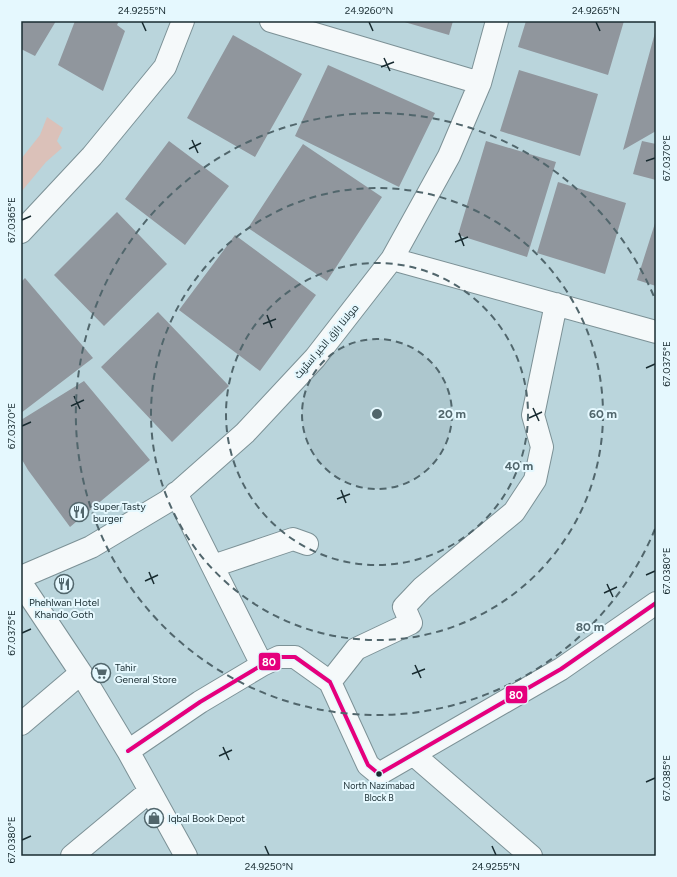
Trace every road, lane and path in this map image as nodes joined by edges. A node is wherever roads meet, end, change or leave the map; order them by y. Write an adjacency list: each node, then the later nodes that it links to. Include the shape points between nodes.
1 (183, 21): 5 (street, via 165,67 92,156)
2 (271, 21): 4 (street)
3 (497, 21): 4 (street, مولانا رازق الخیر اسٹریٹ)
4 (480, 83): 6 (street, مولانا رازق الخیر اسٹریٹ, via 449,156)
5 (21, 232)
6 (392, 259): 7 (street); 9 (street, مولانا رازق الخیر اسٹریٹ, via 315,358 245,433)
7 (556, 304): 8 (street); 17 (street, via 533,415 542,447 535,480 514,512 422,588 404,607 411,624 356,649)
8 (656, 332)
9 (176, 493): 11 (street); 12 (street, مولانا رازق الخیر اسٹریٹ, via 168,501 91,547)
10 (307, 544): 11 (street, via 293,540)
11 (213, 566): 15 (street)
12 (21, 577)
13 (21, 583): 16 (street)
14 (656, 603): 20 (street, via 561,668)
15 (262, 665): 17 (street, via 279,657 295,657); 19 (street, via 200,702)
16 (81, 673): 18 (street); 19 (street)
17 (330, 682): 20 (street, via 368,765 379,774)
18 (21, 724)
19 (128, 751): 21 (street)
20 (414, 755): 24 (street)
21 (150, 791): 22 (street); 23 (street)
22 (72, 856)
23 (186, 856)
24 (531, 856)

